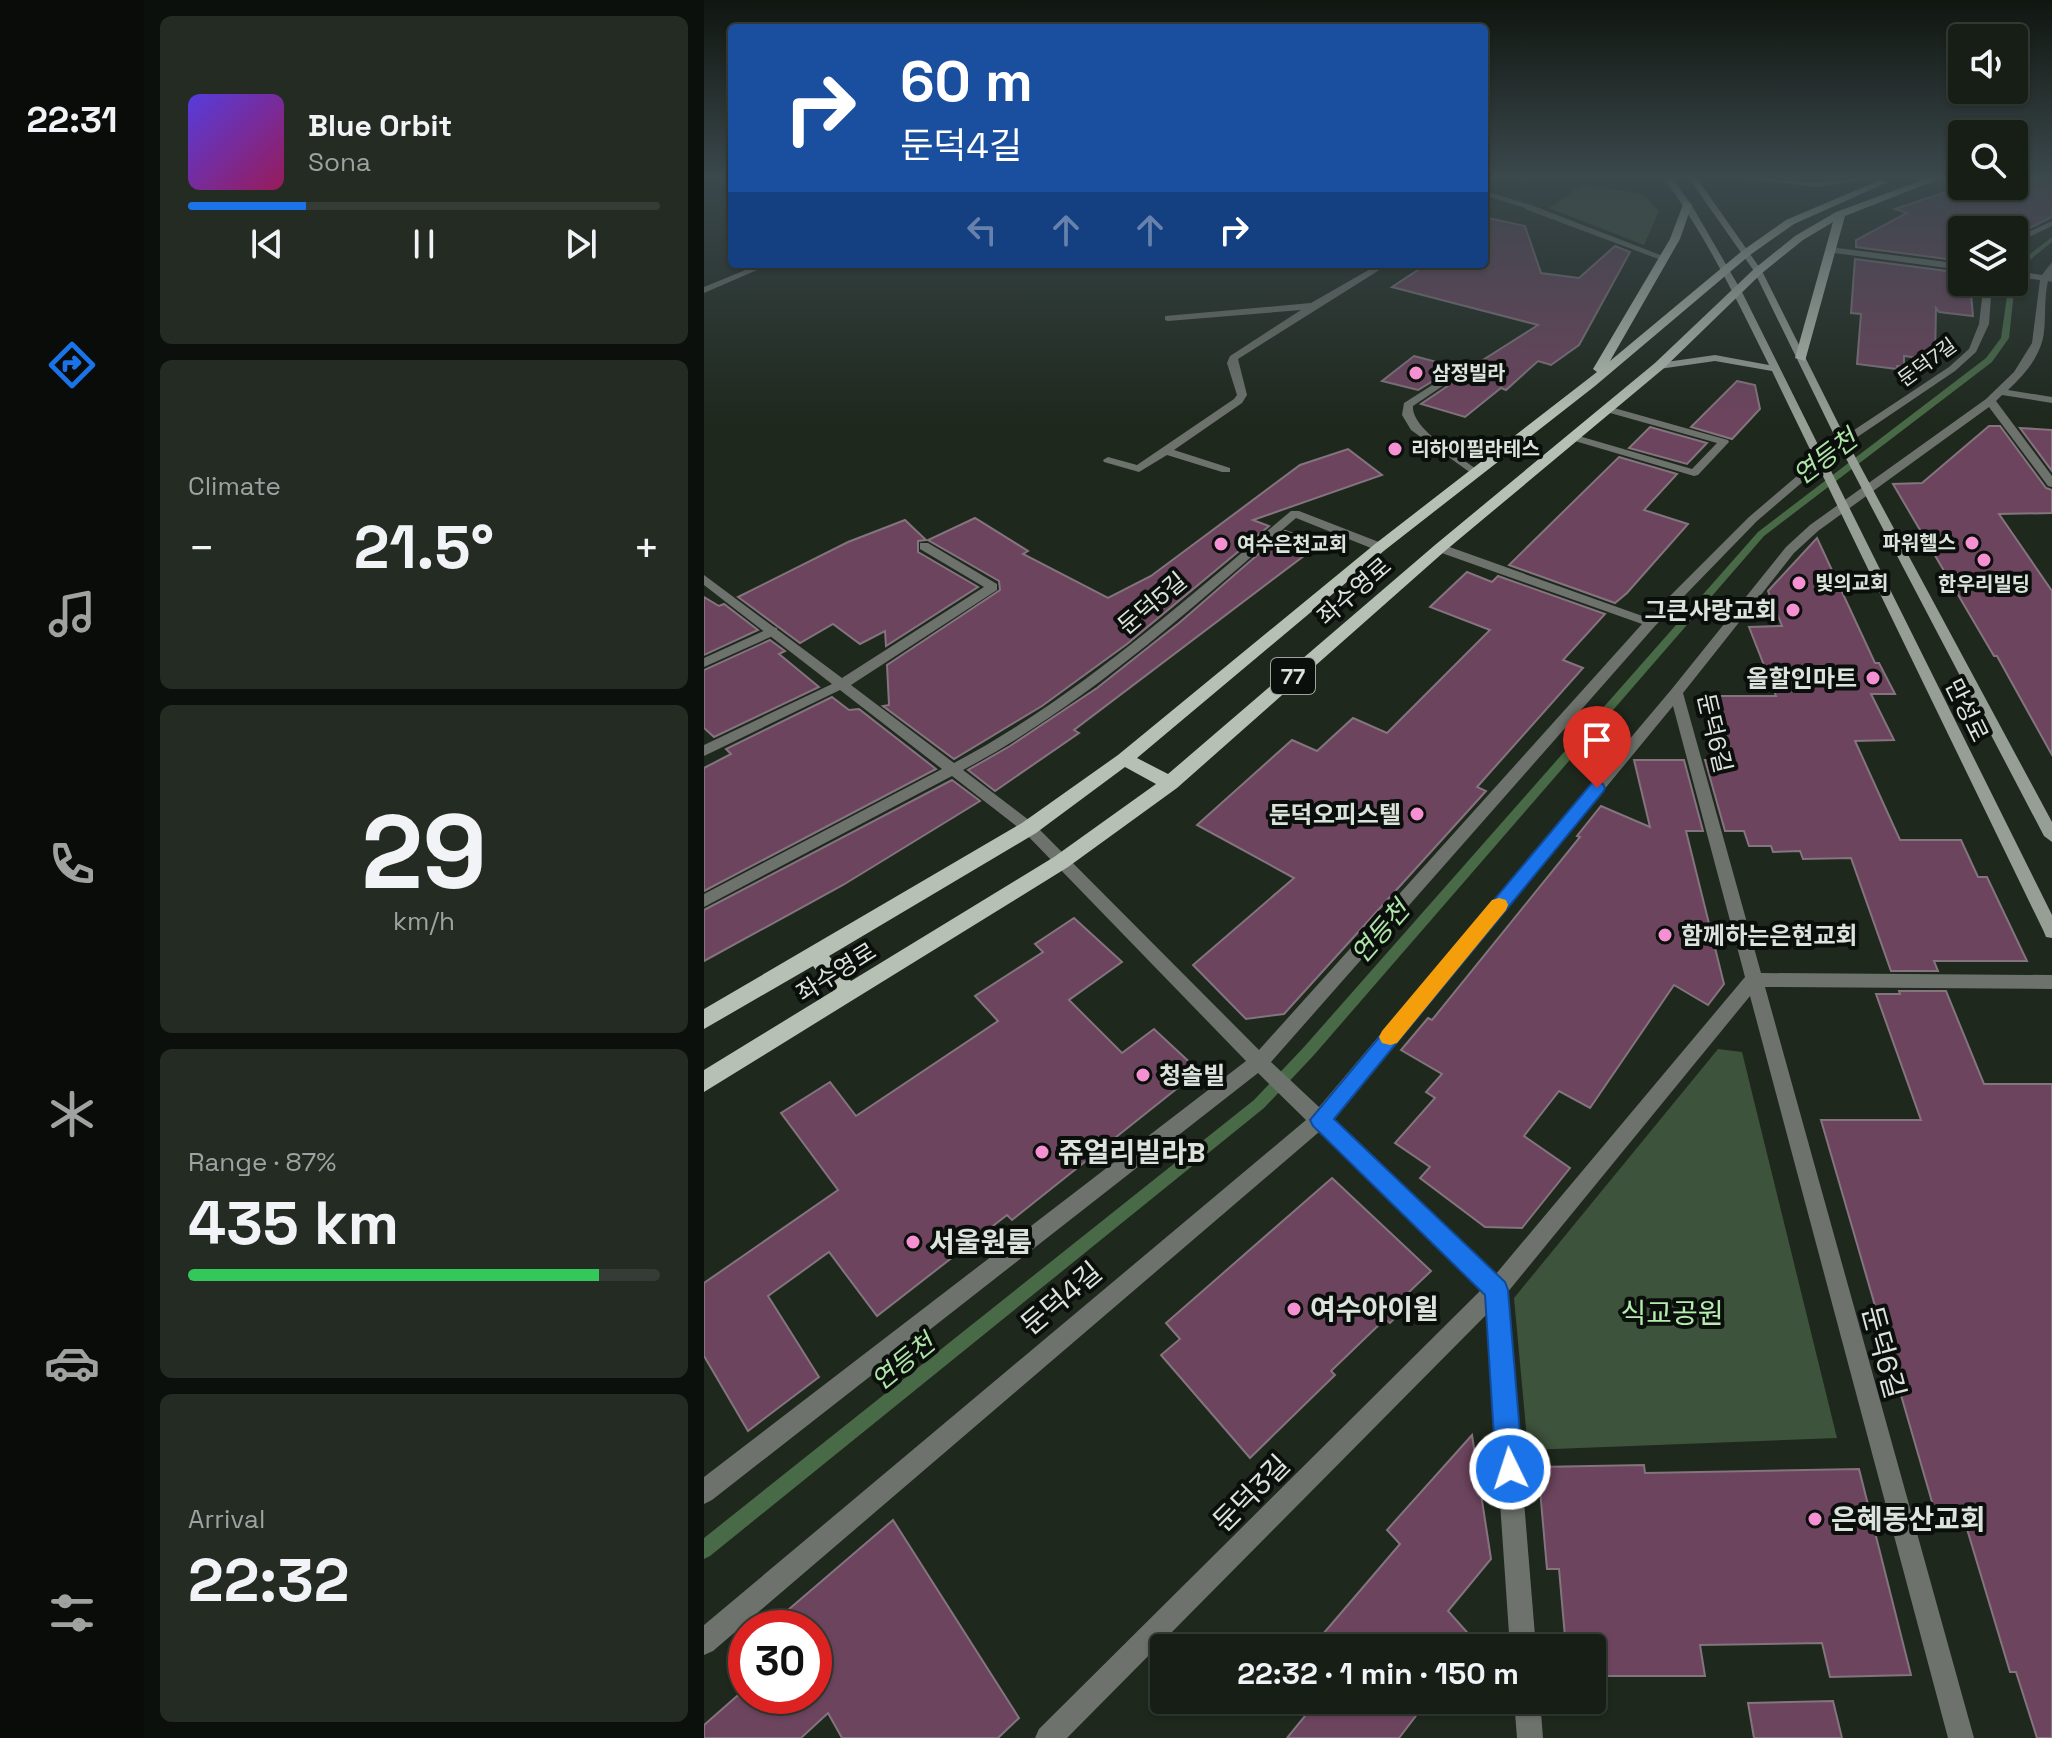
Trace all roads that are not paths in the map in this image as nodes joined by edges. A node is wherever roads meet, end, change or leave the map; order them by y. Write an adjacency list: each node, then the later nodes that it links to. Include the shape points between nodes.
1 (1664, 258): 24 (main road)
2 (1719, 258): 12 (street)
3 (1740, 258): 12 (main road, 좌수영로 / 77)
4 (1749, 258): 13 (street)
5 (1774, 258): 13 (main road, 좌수영로 / 77)
6 (1828, 258): 20 (main road)
7 (1893, 258): 8 (street)
8 (1948, 265)
9 (2052, 265): 14 (street)
10 (757, 268): 15 (street)
11 (1378, 268): 18 (street)
12 (1726, 269): 16 (street); 24 (main road, 좌수영로 / 77)
13 (1758, 271): 16 (main road, 좌수영로 / 77); 20 (street)
14 (2047, 278): 25 (street, via 2034,350)
15 (704, 290)
16 (1738, 292): 21 (main road, 좌수영로 / 77); 22 (street)
17 (1987, 296): 30 (street, 둔덕7길, via 1984,324 1973,350)
18 (1313, 306): 19 (street); 31 (street, via 1233,358 1241,398)
19 (1168, 318)
20 (1801, 358): 30 (street)
21 (1659, 366): 22 (street, via 1715,358); 28 (main road, 좌수영로 / 77)
22 (1776, 369): 33 (street)
23 (1456, 373): 35 (street, via 1408,405 1407,415 1415,428)
24 (1591, 383): 35 (main road, 좌수영로 / 77)
25 (2001, 392): 26 (street); 27 (street)
26 (2052, 400)
27 (1990, 401): 36 (street); 37 (street)
28 (1607, 409): 29 (main road, 좌수영로 / 77); 29 (street, via 1724,442 1694,473)
29 (1572, 437): 41 (main road, 좌수영로 / 77)
30 (1844, 444): 33 (street, 둔덕7길); 37 (street, 만성로)
31 (1166, 451): 32 (street, via 1139,469); 34 (street)
32 (1108, 460)
33 (1824, 467): 38 (street, 만성로); 43 (street, 둔덕7길, via 1753,519)
34 (1226, 470)
35 (1475, 473): 40 (main road, 좌수영로 / 77)
36 (2052, 484)
37 (1867, 488): 38 (street); 53 (street, 만성로)
38 (1843, 508): 47 (street, 둔덕6길, via 1790,550); 56 (street, 만성로)
39 (924, 546): 46 (street, via 993,587)
40 (1380, 547): 49 (main road, 좌수영로 / 77); 50 (street, 둔덕5길, via 1295,513 1141,645 1047,713)
41 (1440, 548): 43 (street); 51 (main road, 좌수영로 / 77)
42 (704, 579): 44 (street)
43 (1650, 623): 62 (street, 둔덕7길)
44 (772, 631): 45 (street); 46 (street)
45 (704, 663)
46 (842, 684): 48 (street); 50 (street)
47 (1676, 693): 58 (street, 둔덕6길); 64 (street, 둔덕4길)
48 (704, 751)
49 (1124, 759): 51 (main road); 52 (main road, 좌수영로 / 77)
50 (955, 770): 52 (street); 55 (street, 둔덕5길)
51 (1170, 783): 54 (main road, 좌수영로 / 77)
52 (1029, 828): 54 (street); 57 (main road, 좌수영로 / 77)
53 (2052, 836)
54 (1061, 862): 60 (main road, 좌수영로 / 77); 62 (street)
55 (704, 901)
56 (2052, 932)
57 (814, 953): 60 (main road); 61 (main road, 좌수영로 / 77)
58 (1753, 980): 59 (street); 65 (street); 72 (street, 둔덕6길)
59 (2052, 982)
60 (848, 993): 63 (main road, 좌수영로 / 77)
61 (704, 1020)
62 (1259, 1062): 64 (street); 66 (street, 둔덕7길)
63 (704, 1082)
64 (1320, 1120): 65 (street); 68 (street, 둔덕4길)
65 (1496, 1290): 67 (street); 70 (street, 둔덕3길)
66 (704, 1492)
67 (1522, 1634)
68 (704, 1642)
69 (1528, 1714): 71 (street)
70 (1048, 1738)
71 (1530, 1738)
72 (1961, 1738)

